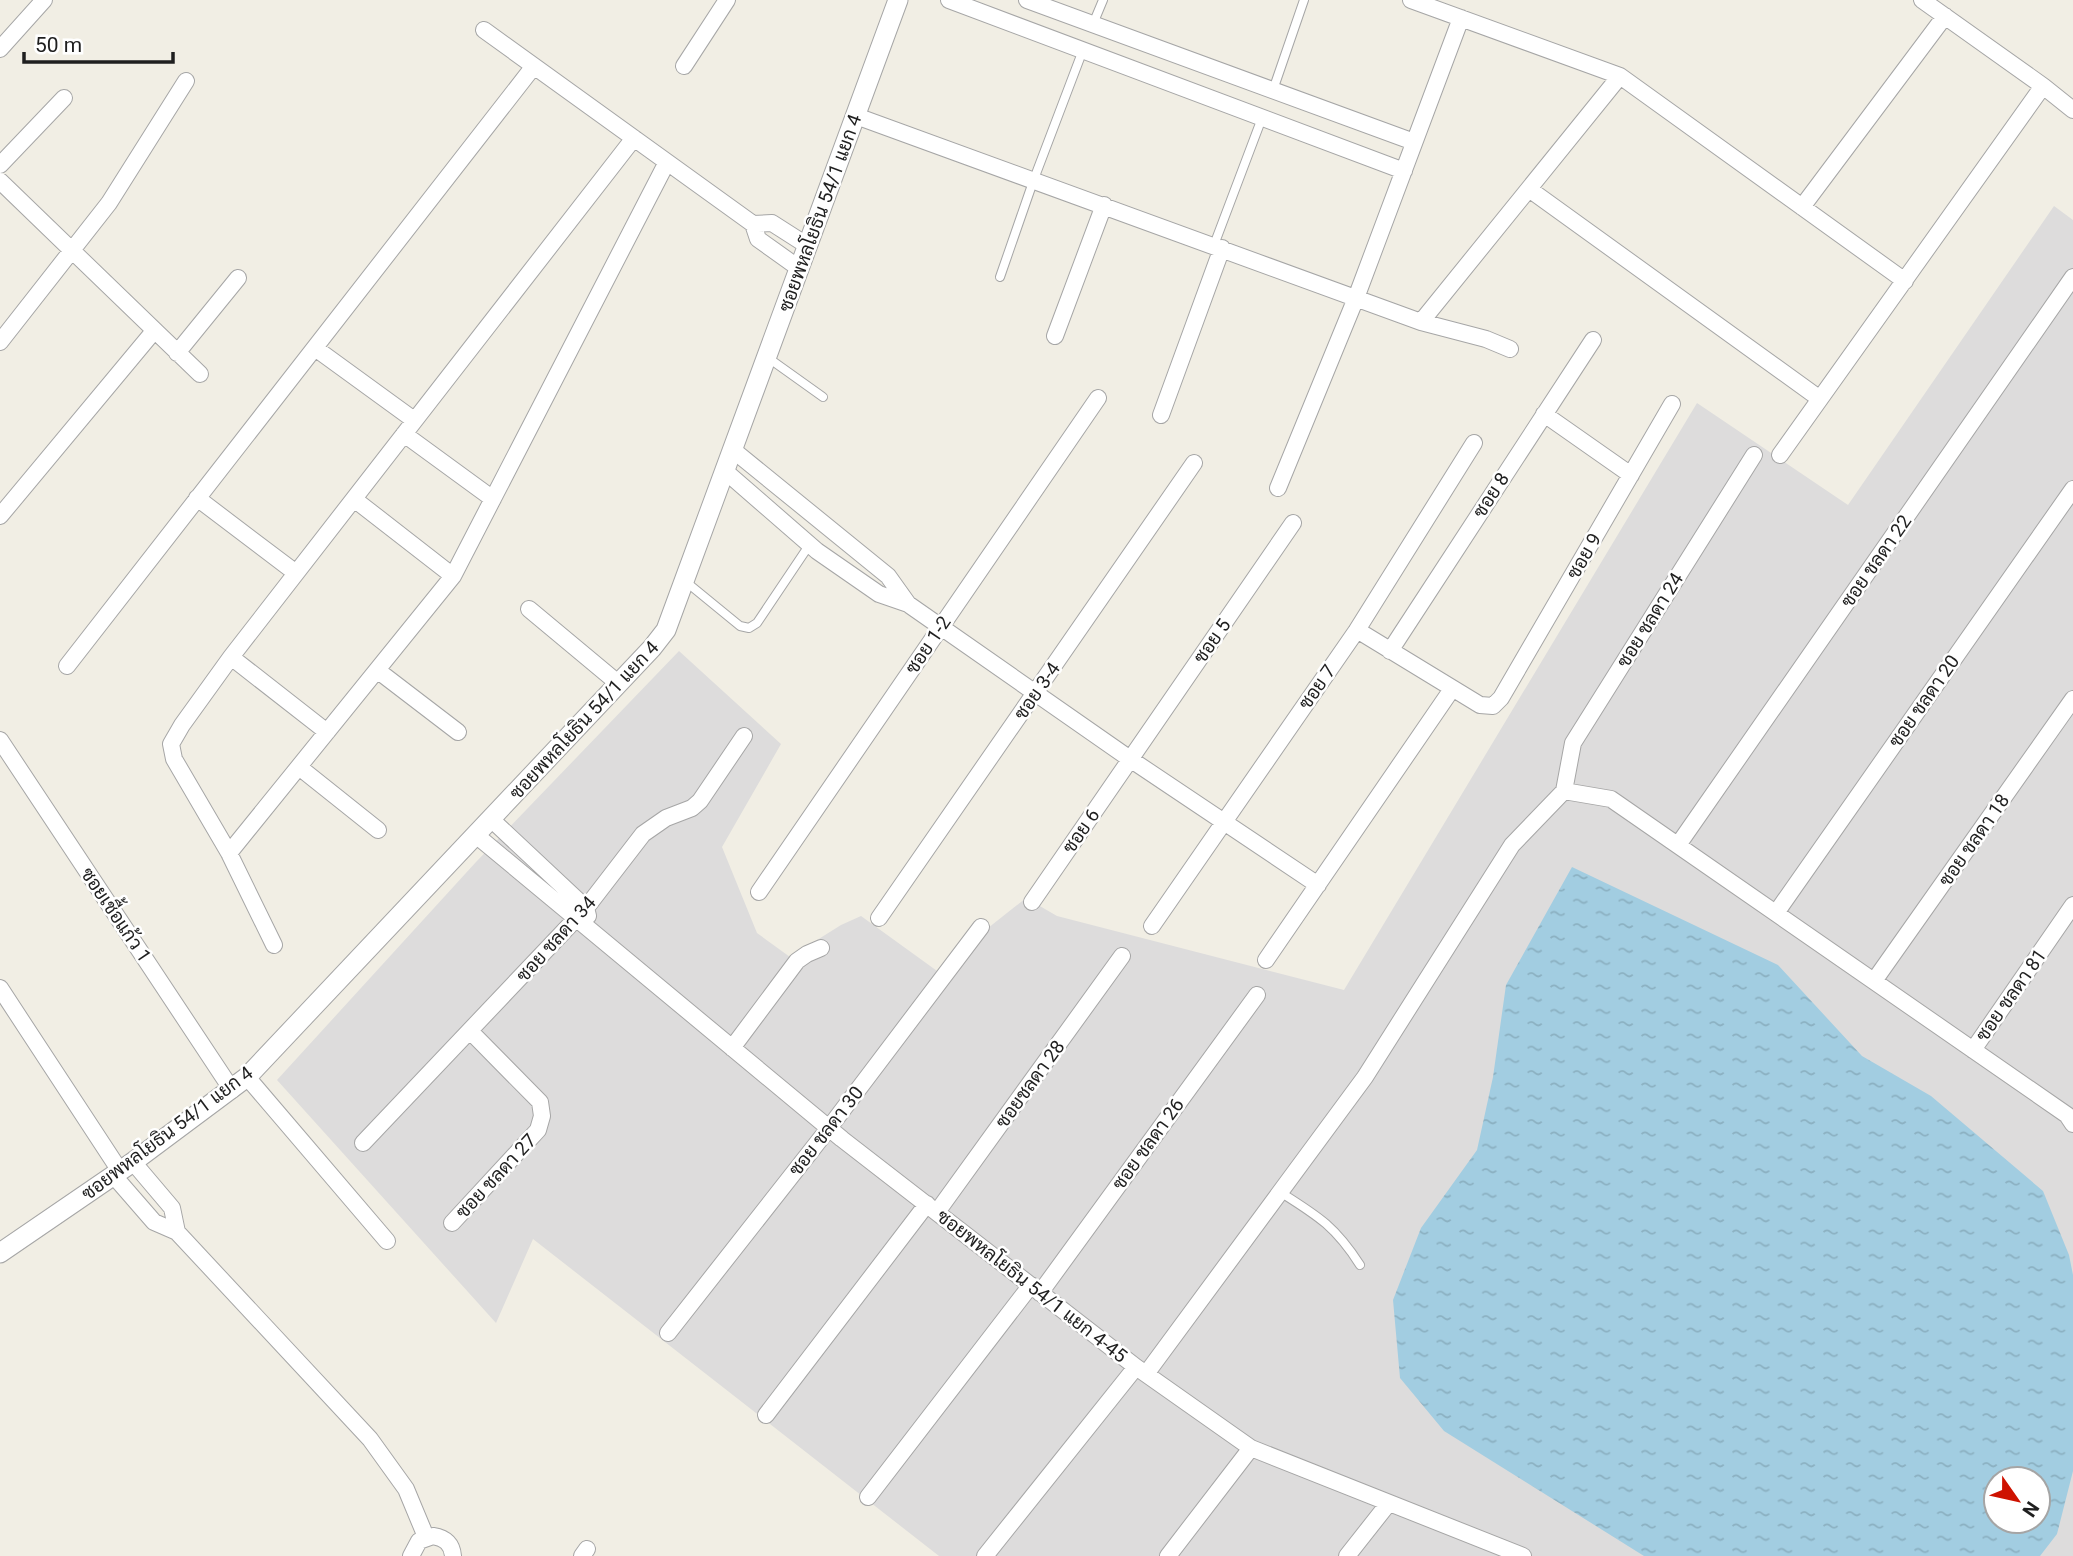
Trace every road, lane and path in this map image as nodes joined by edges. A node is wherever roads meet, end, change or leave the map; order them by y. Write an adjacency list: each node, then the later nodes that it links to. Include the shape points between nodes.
1 (44, 0): 14 (street)
2 (727, 0): 18 (street)
3 (898, 0): 26 (street, ซอยพหลโยธิน 54/1 แยก 4)
4 (1027, 0): 12 (street)
5 (1103, 0): 12 (lane)
6 (1304, 0): 23 (lane)
7 (1411, 0): 10 (street)
8 (1923, 0): 11 (street)
9 (957, 1): 15 (street)
10 (1458, 11): 19 (street); 29 (street)
11 (1945, 16): 22 (street); 37 (street)
12 (1093, 24): 16 (street)
13 (484, 30): 17 (street)
14 (0, 49)
15 (1083, 50): 20 (street); 33 (lane)
16 (1173, 54): 20 (street); 23 (street)
17 (534, 66): 28 (street); 53 (street)
18 (684, 66)
19 (1620, 76): 35 (street); 37 (street)
20 (1163, 80): 27 (street)
21 (186, 81): 41 (street)
22 (2043, 86): 25 (street); 46 (street)
23 (1272, 90): 29 (street)
24 (64, 99): 31 (street)
25 (2073, 110)
26 (856, 116): 33 (street); 39 (street, ซอยพหลโยธิน 54/1 แยก 4)
27 (1262, 118): 32 (street); 40 (lane)
28 (634, 138): 30 (street); 64 (street)
29 (1414, 142): 32 (street)
30 (667, 162): 38 (street); 77 (street)
31 (0, 164)
32 (1404, 171): 47 (street)
33 (1034, 179): 36 (street); 43 (lane)
34 (0, 181): 41 (street)
35 (1529, 189): 48 (street); 60 (street)
36 (1104, 205): 40 (street); 50 (street)
37 (1802, 207): 46 (street)
38 (753, 224): 39 (street, via 772,223); 42 (street, via 758,239)
39 (808, 246): 42 (street, ซอยพหลโยธิน 54/1 แยก 4)
40 (1218, 247): 47 (street); 63 (street)
41 (73, 252): 49 (street); 52 (street)
42 (800, 269): 56 (street, ซอยพหลโยธิน 54/1 แยก 4)
43 (1000, 276)
44 (2073, 277): 107 (street, ซอย ชลดา 22)
45 (238, 278): 55 (street)
46 (1905, 281): 60 (street)
47 (1356, 298): 48 (street); 73 (street)
48 (1421, 322): 54 (street)
49 (153, 331): 55 (street); 78 (street)
50 (1055, 336)
51 (1593, 340): 62 (street, ซอย 8)
52 (0, 342)
53 (315, 348): 64 (street); 75 (street)
54 (1510, 349)
55 (177, 353): 57 (street)
56 (767, 357): 58 (lane); 67 (street, ซอยพหลโยธิน 54/1 แยก 4)
57 (200, 374)
58 (823, 397)
59 (1098, 398): 86 (street, ซอย 1-2)
60 (1820, 399): 68 (street)
61 (1672, 404): 72 (street, ซอย 9)
62 (1544, 414): 72 (street); 88 (street, ซอย 8)
63 (1161, 415)
64 (414, 420): 65 (street)
65 (404, 434): 76 (street); 77 (street)
66 (1474, 443): 87 (street, ซอย 7)
67 (733, 450): 71 (street, ซอยพหลโยธิน 54/1 แยก 4); 84 (street, via 888,576)
68 (1780, 454)
69 (1754, 455): 102 (street, ซอย ชลดา 24, via 1573,743)
70 (1194, 463): 94 (street, ซอย 3-4)
71 (726, 471): 80 (street); 83 (street, ซอยพหลโยธิน 54/1 แยก 4)
72 (1631, 475): 93 (street, ซอย 9, via 1501,698 1493,706 1480,705)
73 (1278, 488)
74 (2073, 489): 113 (street, ซอย ชลดา 20)
75 (197, 499): 81 (street); 90 (street)
76 (354, 499): 81 (street); 82 (street)
77 (492, 499): 82 (street)
78 (0, 516)
79 (1293, 523): 100 (street, ซอย 5)
80 (810, 544): 83 (lane, via 757,623 749,628 740,626); 84 (street, via 879,594)
81 (296, 573): 89 (street)
82 (453, 576): 91 (street)
83 (685, 581): 92 (street, ซอยพหลโยธิน 54/1 แยก 4, via 666,630)
84 (908, 604): 86 (street)
85 (529, 609): 92 (street)
86 (941, 627): 94 (street); 110 (street, ซอย 1-2)
87 (1357, 630): 88 (street); 104 (street, ซอย 7)
88 (1390, 651): 93 (street)
89 (232, 657): 96 (street); 108 (street, via 171,744 174,760)
90 (68, 666)
91 (377, 670): 96 (street); 97 (street)
92 (619, 684): 103 (street, ซอยพหลโยธิน 54/1 แยก 4)
93 (1452, 689): 109 (street)
94 (1036, 693): 100 (street); 115 (street, ซอย 3-4)
95 (2073, 699): 122 (street, ซอย ชลดา 18)
96 (327, 732): 101 (street)
97 (458, 732)
98 (744, 736): 114 (street, ซอย ชลดา 34, via 700,801 643,834)
99 (0, 740): 128 (street, ซอยเชื้อแก้ว 1)
100 (1130, 759): 104 (street); 111 (street, ซอย 6)
101 (299, 767): 105 (street); 108 (street)
102 (1564, 791): 107 (street, via 1611,799); 133 (street, via 1512,845 1365,1077)
103 (492, 820): 106 (street, ซอยพหลโยธิน 54/1 แยก 4); 114 (street)
104 (1223, 822): 109 (street); 116 (street, ซอย 7)
105 (378, 830)
106 (477, 836): 114 (street); 128 (street, ซอยพหลโยธิน 54/1 แยก 4)
107 (1678, 845): 113 (street)
108 (229, 853): 118 (street)
109 (1318, 885): 121 (street)
110 (759, 892)
111 (1032, 902)
112 (2073, 905): 127 (street, ซอย ชลดา 81)
113 (1776, 913): 122 (street)
114 (581, 914): 125 (street, ซอย ชลดา 34); 126 (street, ซอยพหลโยธิน 54/1 แยก 4-45, via 593,932)
115 (879, 918)
116 (1152, 926)
117 (981, 927): 130 (street, ซอย ชลดา 30)
118 (274, 945)
119 (821, 948): 126 (street, via 797,961)
120 (1122, 956): 134 (street, ซอยชลดา 28)
121 (1266, 960)
122 (1874, 981): 127 (street)
123 (0, 988): 132 (street)
124 (1257, 995): 140 (street, ซอย ชลดา 26)
125 (470, 1031): 131 (street, ซอย ชลดา 34); 135 (street, ซอย ชลดา 27, via 540,1102 542,1116 538,1130)
126 (732, 1048): 130 (street, ซอยพหลโยธิน 54/1 แยก 4-45)
127 (1973, 1050): 129 (street)
128 (240, 1083): 132 (street, ซอยพหลโยธิน 54/1 แยก 4); 137 (street, ซอยเชื้อแก้ว 1)
129 (2071, 1115)
130 (829, 1128): 134 (street, ซอยพหลโยธิน 54/1 แยก 4-45); 141 (street, ซอย ชลดา 30)
131 (363, 1143)
132 (122, 1170): 136 (street, via 154,1222); 136 (street, via 172,1208); 138 (street, ซอยพหลโยธิน 54/1 แยก 4)
133 (1280, 1192): 139 (lane, via 1336,1231); 142 (street)
134 (932, 1208): 140 (street, ซอยพหลโยธิน 54/1 แยก 4-45); 143 (street, ซอยชลดา 28)
135 (452, 1223)
136 (177, 1232): 147 (street, via 370,1439 406,1489)
137 (387, 1241)
138 (2, 1248)
139 (1360, 1265)
140 (1035, 1289): 142 (street, ซอยพหลโยธิน 54/1 แยก 4-45); 145 (street, ซอย ชลดา 26)
141 (668, 1333)
142 (1141, 1371): 144 (street, ซอยพหลโยธิน 54/1 แยก 4-45); 150 (street)
143 (766, 1415)
144 (1251, 1448): 146 (street, ซอยพหลโยธิน 54/1 แยก 4-45); 151 (street)
145 (868, 1497)
146 (1388, 1504): 152 (street); 153 (street, ซอยพหลโยธิน 54/1 แยก 4-45)
147 (426, 1537): 148 (street); 149 (street, via 446,1541)
148 (411, 1556)
149 (453, 1556)
150 (985, 1556)
151 (1168, 1556)
152 (1347, 1556)
153 (1523, 1556)

